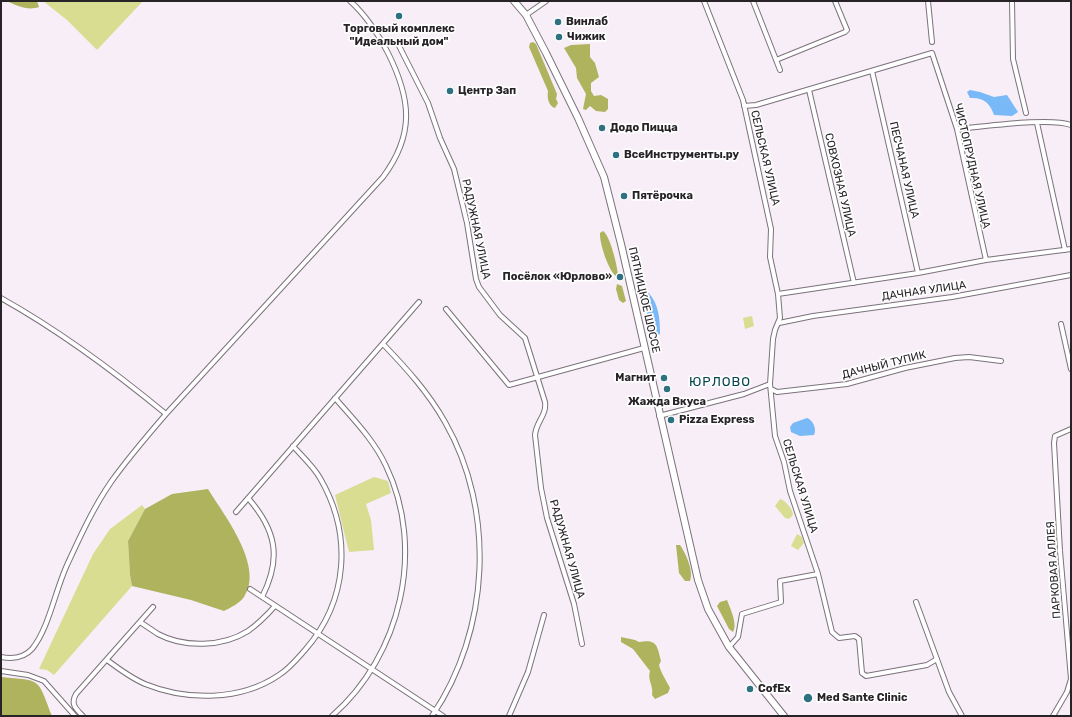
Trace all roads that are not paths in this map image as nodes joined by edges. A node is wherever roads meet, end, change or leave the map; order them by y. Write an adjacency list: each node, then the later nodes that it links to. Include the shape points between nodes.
1 (350, 1): 42 (street, via 377,32 399,77 407,109 400,149 383,177)
2 (514, 1): 9 (main road, ПЯТНИЦКОЕ ШОССЕ)
3 (546, 1): 9 (street)
4 (704, 1): 16 (street, СЕЛЬСКАЯ УЛИЦА)
5 (753, 1): 12 (street)
6 (836, 1): 12 (street, via 847,30 845,32)
7 (928, 1): 11 (street)
8 (1012, 1): 17 (street, via 1013,59)
9 (526, 15): 34 (main road, ПЯТНИЦКОЕ ШОССЕ, via 578,118 604,177)
10 (397, 42): 38 (street, РАДУЖНАЯ УЛИЦА, via 428,103 454,169 479,287 500,315 525,338)
11 (932, 42)
12 (776, 60): 13 (street)
13 (780, 70)
14 (872, 71): 15 (street); 20 (street, ЧИСТОПРУДНАЯ УЛИЦА, via 932,53); 24 (street, ПЕСЧАНАЯ УЛИЦА)
15 (809, 90): 16 (street); 26 (street, СОВХОЗНАЯ УЛИЦА)
16 (744, 106): 27 (street, СЕЛЬСКАЯ УЛИЦА, via 772,229 770,257)
17 (1026, 113)
18 (1037, 123): 19 (street); 20 (street); 22 (street)
19 (1071, 125)
20 (957, 129): 23 (street, ЧИСТОПРУДНАЯ УЛИЦА)
21 (1071, 249): 22 (street)
22 (1065, 250): 23 (street)
23 (986, 260): 24 (street)
24 (918, 273): 26 (street)
25 (1071, 275): 31 (street, ДАЧНАЯ УЛИЦА, via 952,297)
26 (854, 283): 27 (street)
27 (778, 294): 31 (street, СЕЛЬСКАЯ УЛИЦА)
28 (1, 298): 42 (street, via 82,348)
29 (419, 302): 33 (street)
30 (446, 309): 38 (street, via 507,385)
31 (779, 322): 39 (street, СЕЛЬСКАЯ УЛИЦА, via 773,339)
32 (1061, 324): 35 (street)
33 (383, 344): 41 (street); 64 (street, via 410,371 445,422 469,477 475,508 479,541 479,575 472,623 464,653)
34 (644, 348): 38 (street); 43 (main road, ПЯТНИЦКОЕ ШОССЕ)
35 (1070, 355): 37 (street)
36 (1001, 361): 40 (street, ДАЧНЫЙ ТУПИК, via 955,358 904,368 847,384 777,392)
37 (1071, 369)
38 (537, 379): 57 (street, РАДУЖНАЯ УЛИЦА, via 546,407 535,428 541,488 547,518 574,604)
39 (770, 384): 40 (street, СЕЛЬСКАЯ УЛИЦА); 43 (street, via 744,394)
40 (772, 389): 48 (street, СЕЛЬСКАЯ УЛИЦА, via 776,442)
41 (335, 398): 45 (street); 62 (street, via 372,443 386,466 398,498 404,528 406,552 400,605)
42 (166, 414): 59 (street, via 110,484 87,523 66,567 39,639 30,651 19,657)
43 (660, 416): 58 (main road, ПЯТНИЦКОЕ ШОССЕ, via 698,580 708,609)
44 (1071, 429): 73 (street, ПАРКОВАЯ АЛЛЕЯ, via 1055,436 1054,443 1071,679 1067,692)
45 (293, 446): 46 (street); 56 (street, via 320,478 337,518 342,538 343,561 336,596)
46 (248, 498): 47 (street); 50 (street, via 261,513 274,544 272,574)
47 (236, 512)
48 (818, 574): 58 (street, via 780,581 781,602 742,614 738,637); 60 (street, СЕЛЬСКАЯ УЛИЦА, via 832,632 839,638 855,636 859,639 862,673 866,676 927,665)
49 (250, 589): 50 (street)
50 (262, 597): 52 (street)
51 (916, 602): 60 (street)
52 (275, 606): 55 (street, via 247,632 210,643 192,644 174,640); 56 (street)
53 (153, 608): 55 (street)
54 (544, 615): 70 (street, via 528,672)
55 (140, 622): 61 (street)
56 (318, 634): 61 (street, via 280,675 246,690 225,694 198,696 169,692 145,684 122,672); 62 (street)
57 (582, 644)
58 (729, 647): 71 (main road, ПЯТНИЦКОЕ ШОССЕ)
59 (1, 657)
60 (936, 659): 72 (street)
61 (107, 660): 66 (street, via 74,698 74,705)
62 (371, 669): 64 (street); 67 (street, via 344,706)
63 (1, 671): 65 (street, via 28,675 44,681)
64 (436, 711): 68 (street); 69 (street)
65 (75, 716)
66 (83, 716)
67 (332, 716)
68 (432, 716)
69 (443, 716)
70 (509, 716)
71 (784, 716)
72 (962, 716)
73 (1053, 716)

